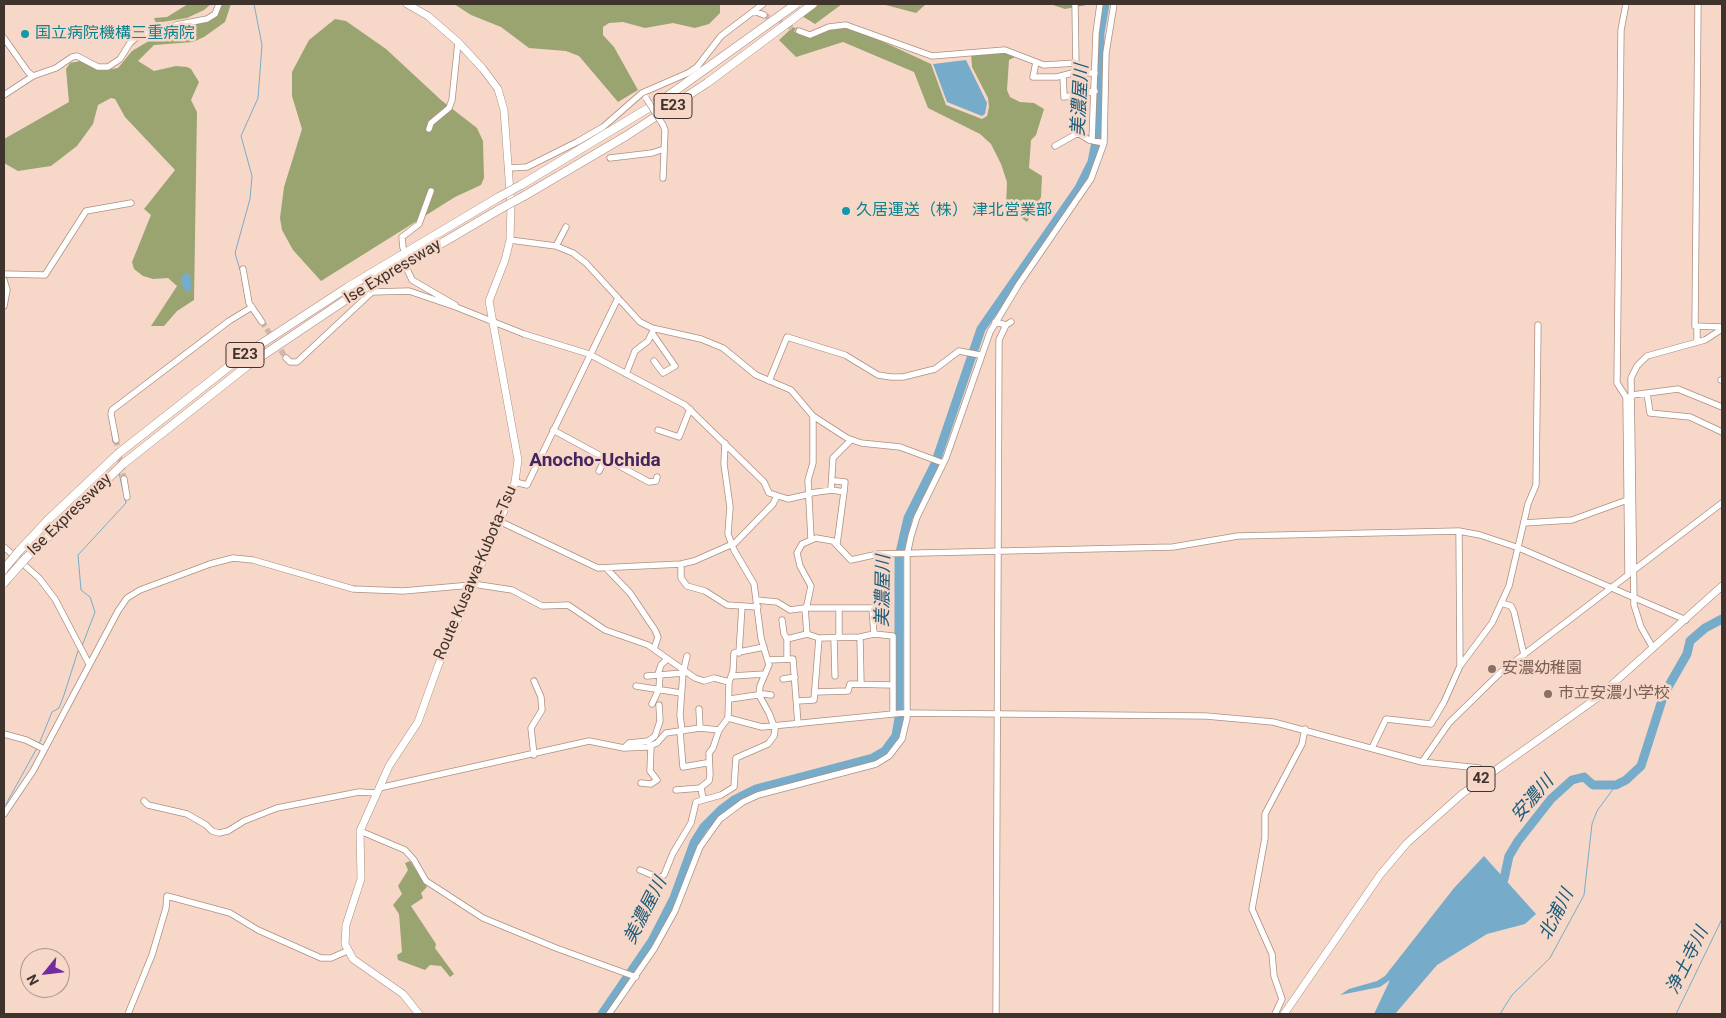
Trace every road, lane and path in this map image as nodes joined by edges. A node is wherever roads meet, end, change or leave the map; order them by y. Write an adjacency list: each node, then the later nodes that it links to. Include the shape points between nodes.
1 (219, 4): 20 (street, via 215,14 207,19 138,36 120,59 108,68 98,67 77,56)
2 (407, 4): 15 (main road, Route Kusawa-Kubota-Tsu, via 428,16)
3 (764, 4): 11 (street)
4 (796, 4): 94 (highway, Ise Expressway / E23, bridge, via 673,93 348,287 241,357 120,453)
5 (813, 4): 102 (highway, Ise Expressway / E23, bridge, via 707,83 626,136 350,297 247,366 123,464)
6 (1075, 4): 17 (street)
7 (1100, 4): 19 (street)
8 (1114, 4): 27 (street, via 1106,53)
9 (1626, 4): 62 (street, via 1621,30 1617,383)
10 (1698, 4): 51 (street)
11 (754, 11): 12 (street); 24 (street, via 721,36 696,67)
12 (764, 15)
13 (800, 31): 16 (street, via 810,35 829,27 846,25 932,56 1005,50)
14 (4, 38): 20 (street)
15 (458, 42): 25 (street, via 452,100 449,108 431,123); 31 (main road, Route Kusawa-Kubota-Tsu, via 498,89 504,110)
16 (1036, 62): 17 (street, via 1044,65); 21 (street, via 1033,77)
17 (1076, 63): 18 (street, via 1076,69)
18 (1080, 71): 19 (street); 21 (street)
19 (1095, 73): 22 (street)
20 (33, 76): 23 (street)
21 (1063, 76): 22 (street, via 1064,97)
22 (1095, 91): 26 (street)
23 (4, 95)
24 (644, 96): 29 (street, bridge, via 665,130); 31 (street, via 577,142 527,167)
25 (429, 129)
26 (1092, 140): 27 (street); 28 (street, via 1076,133)
27 (1103, 143): 49 (street, via 1091,179)
28 (1055, 146)
29 (664, 149): 30 (street); 32 (street)
30 (610, 158)
31 (508, 168): 36 (main road, Route Kusawa-Kubota-Tsu)
32 (663, 178)
33 (431, 191): 38 (street, via 419,224 402,237)
34 (130, 203): 41 (street, via 86,211 45,275)
35 (566, 227): 37 (street)
36 (510, 240): 37 (street); 47 (main road, Route Kusawa-Kubota-Tsu, via 489,301)
37 (556, 246): 43 (street, via 586,263)
38 (403, 248)
39 (243, 269): 45 (street)
40 (407, 269): 46 (street, via 412,280)
41 (4, 274)
42 (4, 280): 44 (street, via 7,290)
43 (618, 298): 53 (street); 55 (street)
44 (4, 306)
45 (252, 307): 48 (street); 69 (street, via 113,409 110,414)
46 (456, 307): 47 (street); 57 (street, via 409,291 375,290 297,362)
47 (491, 320): 55 (street); 78 (main road, Route Kusawa-Kubota-Tsu, via 518,460)
48 (262, 322)
49 (996, 322): 56 (street); 95 (street, via 1009,323 999,340)
50 (1538, 325): 87 (street, via 1536,482)
51 (1697, 326): 52 (street); 54 (street)
52 (1722, 328): 54 (street)
53 (653, 331): 58 (street, via 675,366 663,373); 59 (street, via 648,342 635,351); 60 (street, via 711,342)
54 (1697, 342): 62 (street, via 1644,358 1633,374)
55 (589, 354): 59 (street); 66 (street)
56 (978, 355): 60 (street, via 965,351 955,353 934,369 891,377 878,375 845,355 787,337); 73 (street)
57 (286, 358)
58 (654, 362)
59 (626, 374): 64 (street)
60 (768, 381): 65 (street, via 796,394)
61 (1647, 392): 62 (street); 63 (street, via 1678,390); 68 (street, via 1650,413 1690,418)
62 (1630, 396): 84 (street)
63 (1722, 408)
64 (690, 409): 67 (street, via 679,437); 71 (street)
65 (812, 416): 70 (street); 81 (street, via 814,440 808,480)
66 (553, 430): 72 (street); 78 (street, via 527,485)
67 (658, 430)
68 (1722, 432)
69 (116, 440)
70 (852, 440): 73 (street, via 900,447); 79 (street, via 833,458)
71 (725, 443): 83 (street, via 764,482 770,493); 91 (street, via 724,464 730,506 728,534)
72 (606, 458): 74 (street); 75 (street, via 649,482 656,481)
73 (942, 462): 96 (street)
74 (599, 471)
75 (656, 476)
76 (124, 479): 82 (street)
77 (836, 480): 80 (street, via 845,482)
78 (515, 482): 86 (main road, Route Kusawa-Kubota-Tsu)
79 (831, 490): 80 (street); 81 (street)
80 (844, 492): 90 (street)
81 (810, 493): 83 (street, via 788,499); 89 (street)
82 (128, 496)
83 (777, 496): 91 (street, via 742,538)
84 (1631, 499): 87 (street, via 1572,520); 101 (street)
85 (1722, 503): 101 (street)
86 (499, 521): 100 (street); 103 (main road, Route Kusawa-Kubota-Tsu)
87 (1524, 523): 93 (street)
88 (1459, 531): 93 (street); 95 (street, via 1238,536 1173,546); 130 (street)
89 (811, 539): 90 (street, via 827,539); 110 (street, via 802,544 798,553 800,566 811,586)
90 (837, 544): 96 (street, via 851,560 866,555)
91 (732, 545): 98 (street); 108 (street, via 753,580)
92 (4, 547): 129 (street, via 39,578 55,599)
93 (1519, 548): 105 (street); 107 (street)
94 (18, 549): 97 (highway); 99 (highway, Ise Expressway, bridge)
95 (998, 551): 96 (street); 156 (street)
96 (905, 555): 154 (street)
97 (4, 561)
98 (681, 564): 100 (street); 109 (street, via 681,578 687,586 705,591 727,605)
99 (4, 569)
100 (607, 569): 122 (street, via 630,593 655,630 658,637)
101 (1632, 572): 105 (street); 106 (street)
102 (7, 580)
103 (472, 584): 122 (street, via 512,590 542,606 568,605 609,632); 129 (street, via 403,591 353,589 253,560 222,560 130,596 118,611); 176 (main road, Route Kusawa-Kubota-Tsu, via 418,722 389,766)
104 (1722, 586): 113 (main road, 42)
105 (1612, 588): 106 (street); 124 (street)
106 (1634, 597): 113 (street); 121 (street, via 1638,619)
107 (1501, 603): 124 (street, via 1511,606 1514,612); 130 (street, via 1492,623)
108 (757, 604): 109 (street); 110 (street, via 777,602 790,610); 120 (street)
109 (742, 606): 123 (street)
110 (805, 608): 111 (street); 114 (street)
111 (839, 609): 115 (street, via 872,608); 116 (street)
112 (782, 620): 119 (street)
113 (1686, 620): 121 (main road, 42)
114 (807, 634): 118 (street); 119 (street)
115 (874, 634): 117 (street); 141 (street, via 892,636)
116 (836, 637): 117 (street); 118 (street); 135 (street)
117 (860, 637): 140 (street)
118 (818, 638): 144 (street)
119 (787, 639): 126 (street)
120 (764, 647): 123 (street); 128 (street)
121 (1653, 648): 172 (main road, 42, via 1597,698)
122 (654, 649): 127 (street)
123 (739, 653): 137 (street, via 734,654)
124 (1524, 654): 170 (street, via 1449,723)
125 (687, 656): 131 (street)
126 (787, 658): 128 (street); 136 (street, via 793,659)
127 (666, 660): 131 (street); 132 (street)
128 (768, 660): 133 (street)
129 (89, 664): 166 (street)
130 (1460, 666): 168 (street, via 1431,724 1386,719)
131 (684, 672): 132 (street); 137 (street, via 699,680); 145 (street)
132 (659, 674): 134 (street); 143 (street)
133 (765, 674): 137 (street); 146 (street)
134 (647, 676)
135 (836, 676)
136 (795, 678): 138 (street); 150 (street)
137 (731, 679): 149 (street)
138 (783, 679)
139 (534, 681): 169 (street, via 542,710 531,728)
140 (861, 684): 141 (street); 144 (street, via 850,684 848,692)
141 (893, 684): 155 (street)
142 (636, 686): 143 (street)
143 (659, 688): 145 (street); 151 (street)
144 (815, 692): 150 (street, via 814,700)
145 (681, 693): 163 (street)
146 (760, 695): 147 (street); 149 (street); 159 (street)
147 (771, 695)
148 (721, 701): 149 (street)
149 (729, 701): 157 (street)
150 (797, 701): 158 (street)
151 (652, 704)
152 (659, 705): 167 (street, via 660,721 655,736 648,741 628,743)
153 (699, 709): 160 (street)
154 (905, 713): 155 (street); 156 (street); 183 (street, via 902,739 882,761 758,795 720,819 700,847 675,911 654,949)
155 (894, 714): 158 (street)
156 (998, 714): 161 (street, via 1206,716 1274,722); 187 (street)
157 (728, 718): 159 (street, via 758,726); 162 (street)
158 (798, 724): 159 (street)
159 (774, 726): 177 (street, via 770,743 736,758 734,787)
160 (700, 728): 162 (street); 163 (street)
161 (1305, 729): 168 (street); 188 (street, via 1302,744 1264,814 1265,838 1252,909 1272,954 1274,976 1282,999)
162 (719, 730): 171 (street, via 709,752)
163 (681, 731): 165 (street, via 666,733); 171 (street, via 683,767)
164 (4, 734): 166 (street)
165 (651, 746): 167 (street); 173 (street, via 650,771 658,780 651,784)
166 (40, 747): 179 (street)
167 (624, 748): 169 (street, via 589,741)
168 (1372, 748): 170 (street)
169 (534, 755): 176 (street)
170 (1422, 762): 172 (street, via 1479,768)
171 (709, 765): 174 (street, via 709,781)
172 (1486, 775): 189 (main road, 42, via 1407,843 1380,875)
173 (641, 783)
174 (701, 788): 175 (street); 177 (street)
175 (676, 790)
176 (378, 791): 178 (street, via 277,808 216,833 187,814 148,805); 180 (main road, Route Kusawa-Kubota-Tsu)
177 (703, 800): 181 (street, via 696,802 691,823 664,875 659,878)
178 (144, 801)
179 (4, 814)
180 (360, 832): 182 (main road, Route Kusawa-Kubota-Tsu, via 362,879 345,930); 183 (street, via 405,850 426,881 483,918)
181 (640, 870)
182 (347, 952): 184 (street, via 321,958 258,930 230,913 167,896 152,955); 185 (main road, via 356,962 404,994)
183 (632, 975): 186 (street)
184 (128, 1014)
185 (419, 1014)
186 (609, 1014)
187 (996, 1014)
188 (1275, 1014)
189 (1284, 1014)

